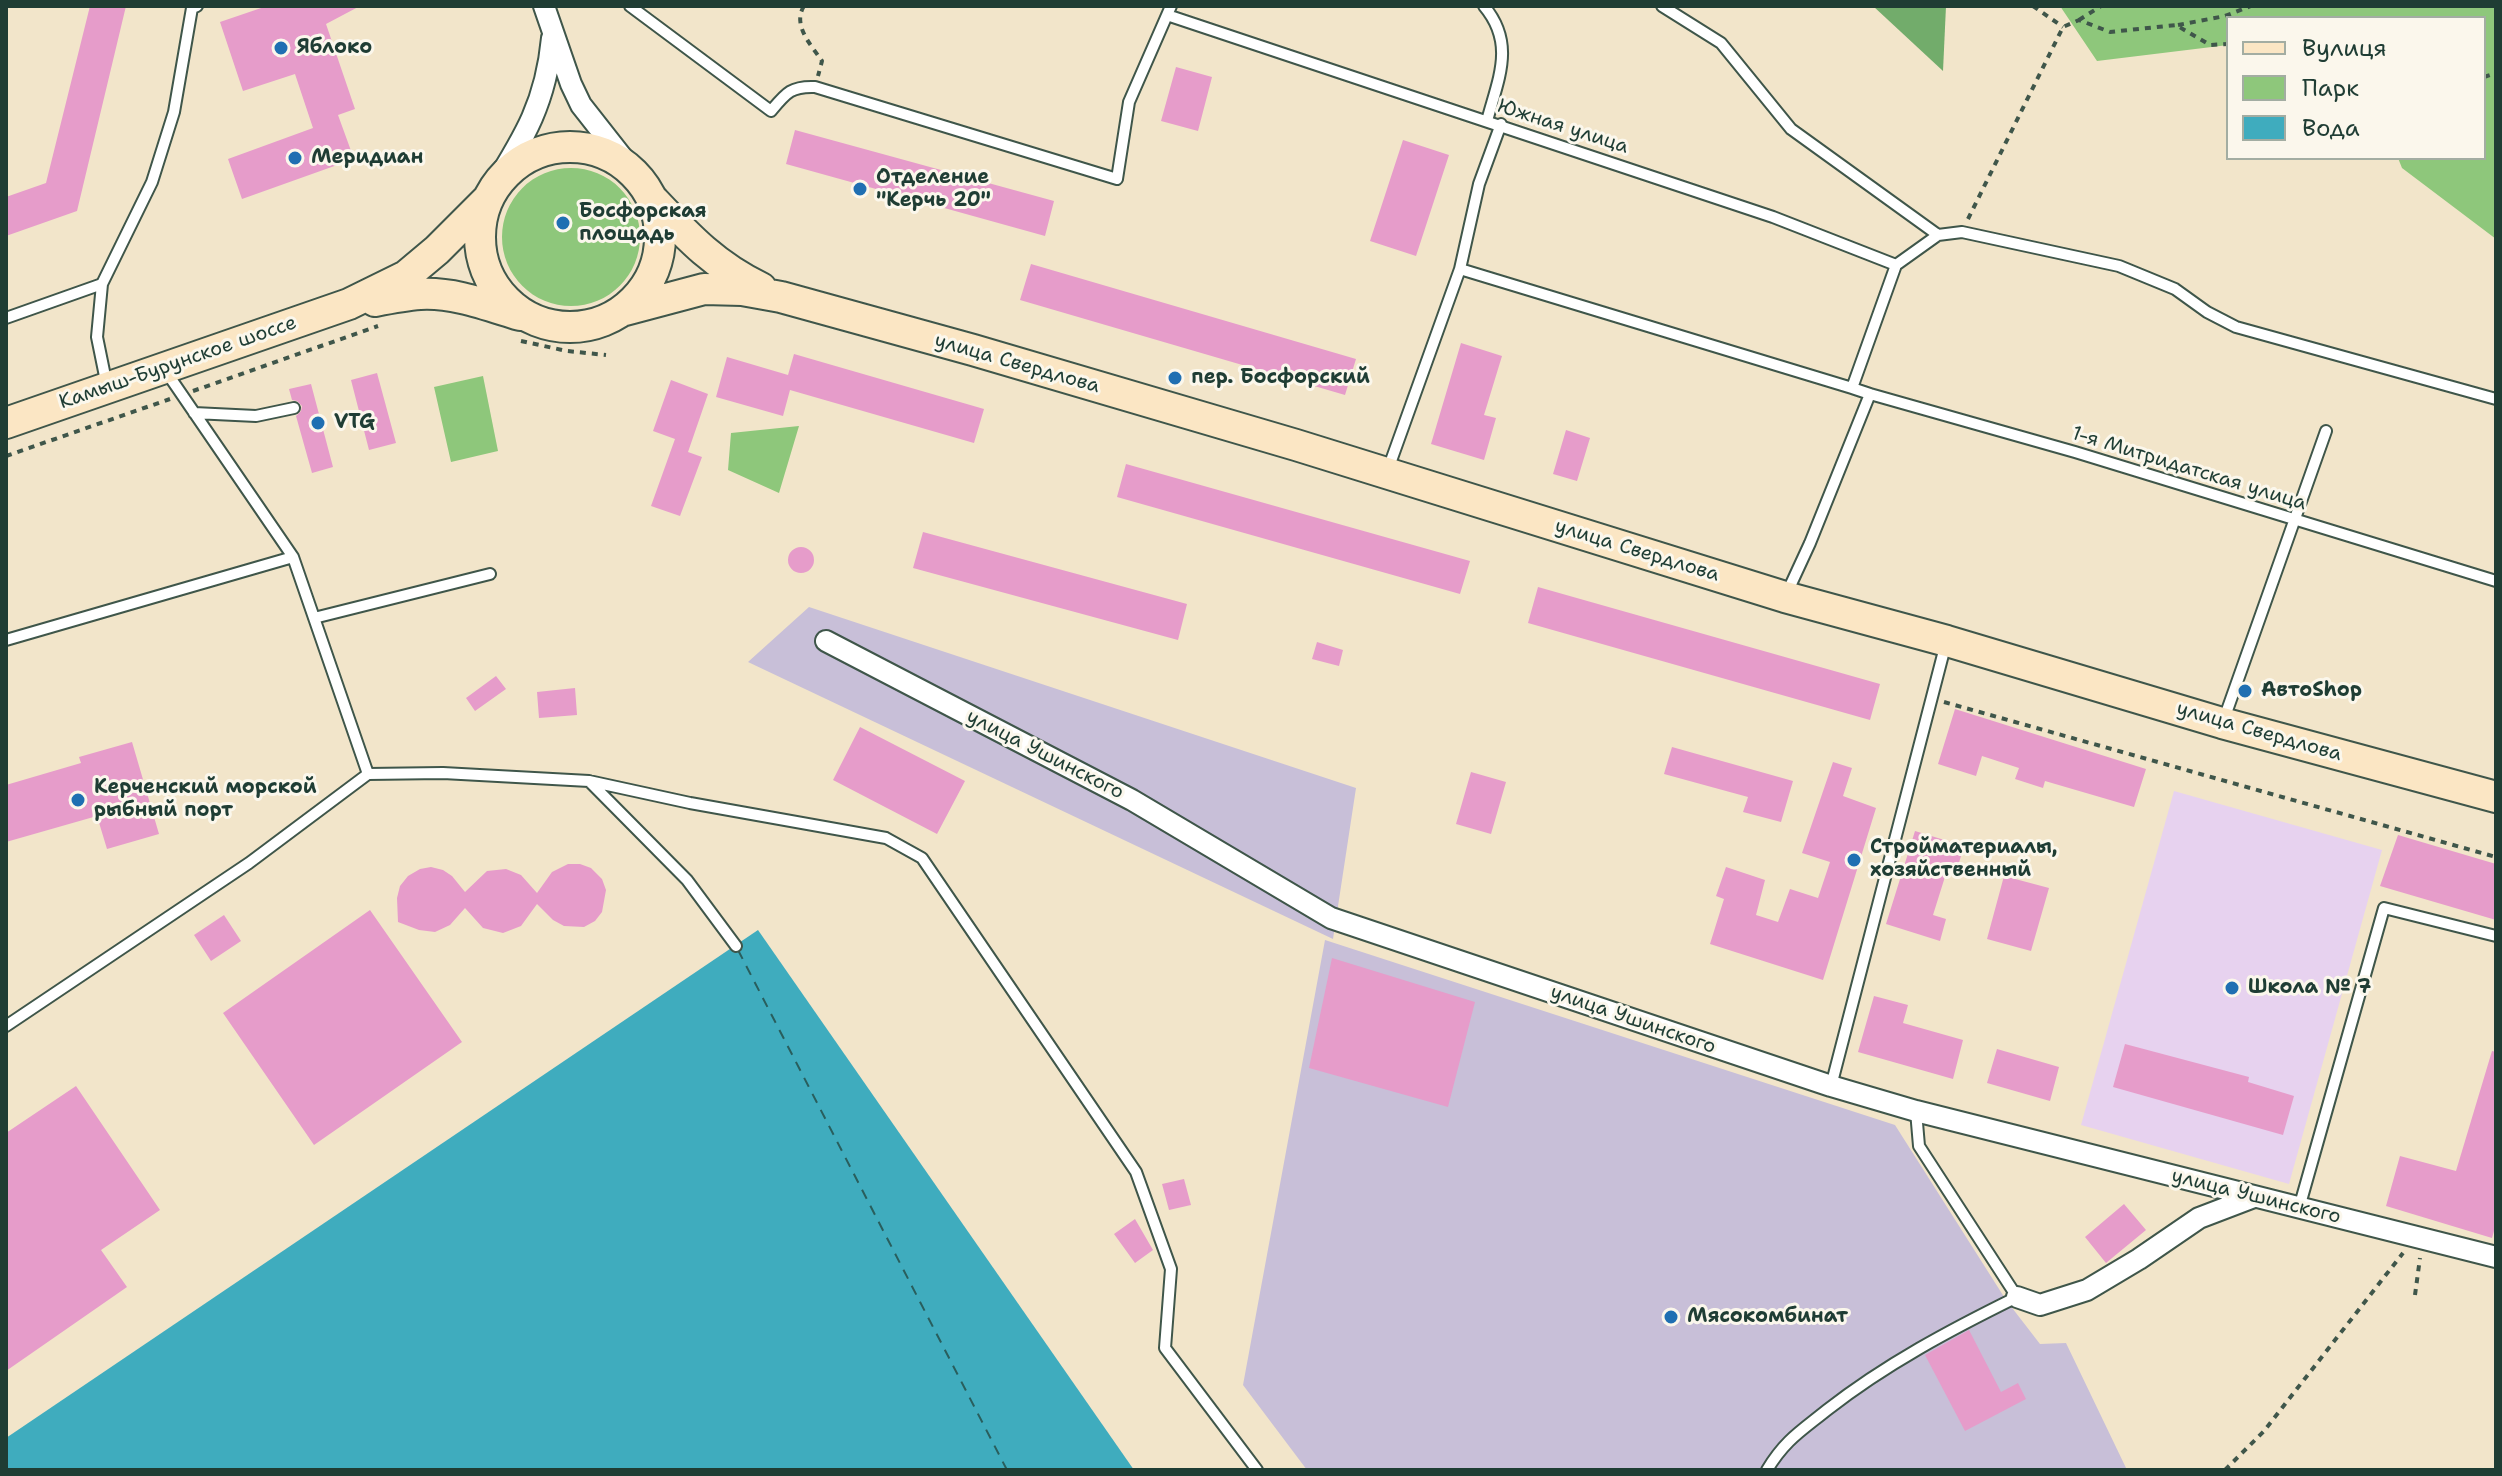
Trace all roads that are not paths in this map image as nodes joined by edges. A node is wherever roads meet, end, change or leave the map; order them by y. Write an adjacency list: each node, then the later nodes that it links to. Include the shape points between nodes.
1 (197, 6): 16 (lane, via 192,8 174,112 152,182)
2 (544, 6): 7 (street)
3 (630, 6): 6 (lane, via 771,111 797,86 815,87 1117,179 1129,102)
4 (1484, 6): 8 (lane, via 1504,44)
5 (1662, 6): 13 (lane, via 1721,43 1791,129)
6 (1169, 11): 8 (lane, Южная улица)
7 (553, 30): 10 (street, via 581,105); 11 (street, via 543,96)
8 (1487, 121): 9 (lane, Южная улица)
9 (1501, 124): 14 (lane, Южная улица); 15 (lane, via 1479,184)
10 (636, 175): 11 (main road, via 599,152 556,148 528,157); 12 (main road)
11 (490, 194): 18 (main road, via 406,276); 21 (main road, via 480,226 481,256 507,302)
12 (653, 200): 17 (main road, via 699,249); 19 (main road, via 661,230 658,260 646,288)
13 (1938, 235): 14 (lane); 26 (lane, via 1962,232 2119,266 2175,289 2236,327)
14 (1896, 265): 24 (lane)
15 (1460, 269): 24 (lane); 31 (lane)
16 (102, 284): 20 (lane); 23 (lane, via 97,337)
17 (781, 297): 19 (main road, via 704,289); 31 (main road, улица Свердлова)
18 (349, 304): 21 (main road, via 421,294 447,296); 22 (main road, Камыш-Бурунское шоссе)
19 (625, 310): 21 (main road, via 598,324 568,328)
20 (6, 318)
21 (533, 320)
22 (163, 368): 23 (main road, Камыш-Бурунское шоссе); 28 (lane)
23 (107, 388): 29 (main road, Камыш-Бурунское шоссе)
24 (1852, 388): 25 (lane, 1-я Митридатская улица)
25 (1870, 394): 32 (lane, 1-я Митридатская улица); 36 (lane)
26 (2496, 399)
27 (294, 408): 28 (lane, via 256,416)
28 (194, 413): 33 (lane)
29 (6, 423)
30 (2326, 431): 32 (lane)
31 (1386, 473): 36 (main road, улица Свердлова)
32 (2295, 521): 35 (lane, 1-я Митридатская улица); 41 (lane)
33 (293, 557): 37 (lane); 38 (lane)
34 (490, 574): 37 (lane)
35 (2496, 581)
36 (1785, 597): 40 (main road, улица Свердлова)
37 (314, 618): 42 (lane)
38 (6, 640)
39 (826, 641): 48 (street, улица Ушинского, via 1132,800 1331,918)
40 (1947, 641): 41 (main road, улица Свердлова); 48 (lane)
41 (2222, 723): 44 (main road, улица Свердлова)
42 (368, 774): 43 (lane); 47 (lane, via 249,863)
43 (589, 781): 46 (lane, via 687,880); 54 (lane, via 886,838 922,858 1136,1172 1171,1269 1165,1348)
44 (2496, 797)
45 (2496, 936): 51 (lane, via 2384,908)
46 (736, 946)
47 (6, 1026)
48 (1831, 1086): 49 (street, улица Ушинского)
49 (1916, 1111): 50 (street, улица Ушинского); 53 (lane, via 1919,1146)
50 (2254, 1197): 51 (street, улица Ушинского); 53 (street, via 2199,1218 2087,1290 2040,1305)
51 (2299, 1208): 52 (street, улица Ушинского)
52 (2496, 1257)
53 (2017, 1297): 55 (lane, via 1865,1381 1781,1447)
54 (1257, 1470)
55 (1767, 1470)

